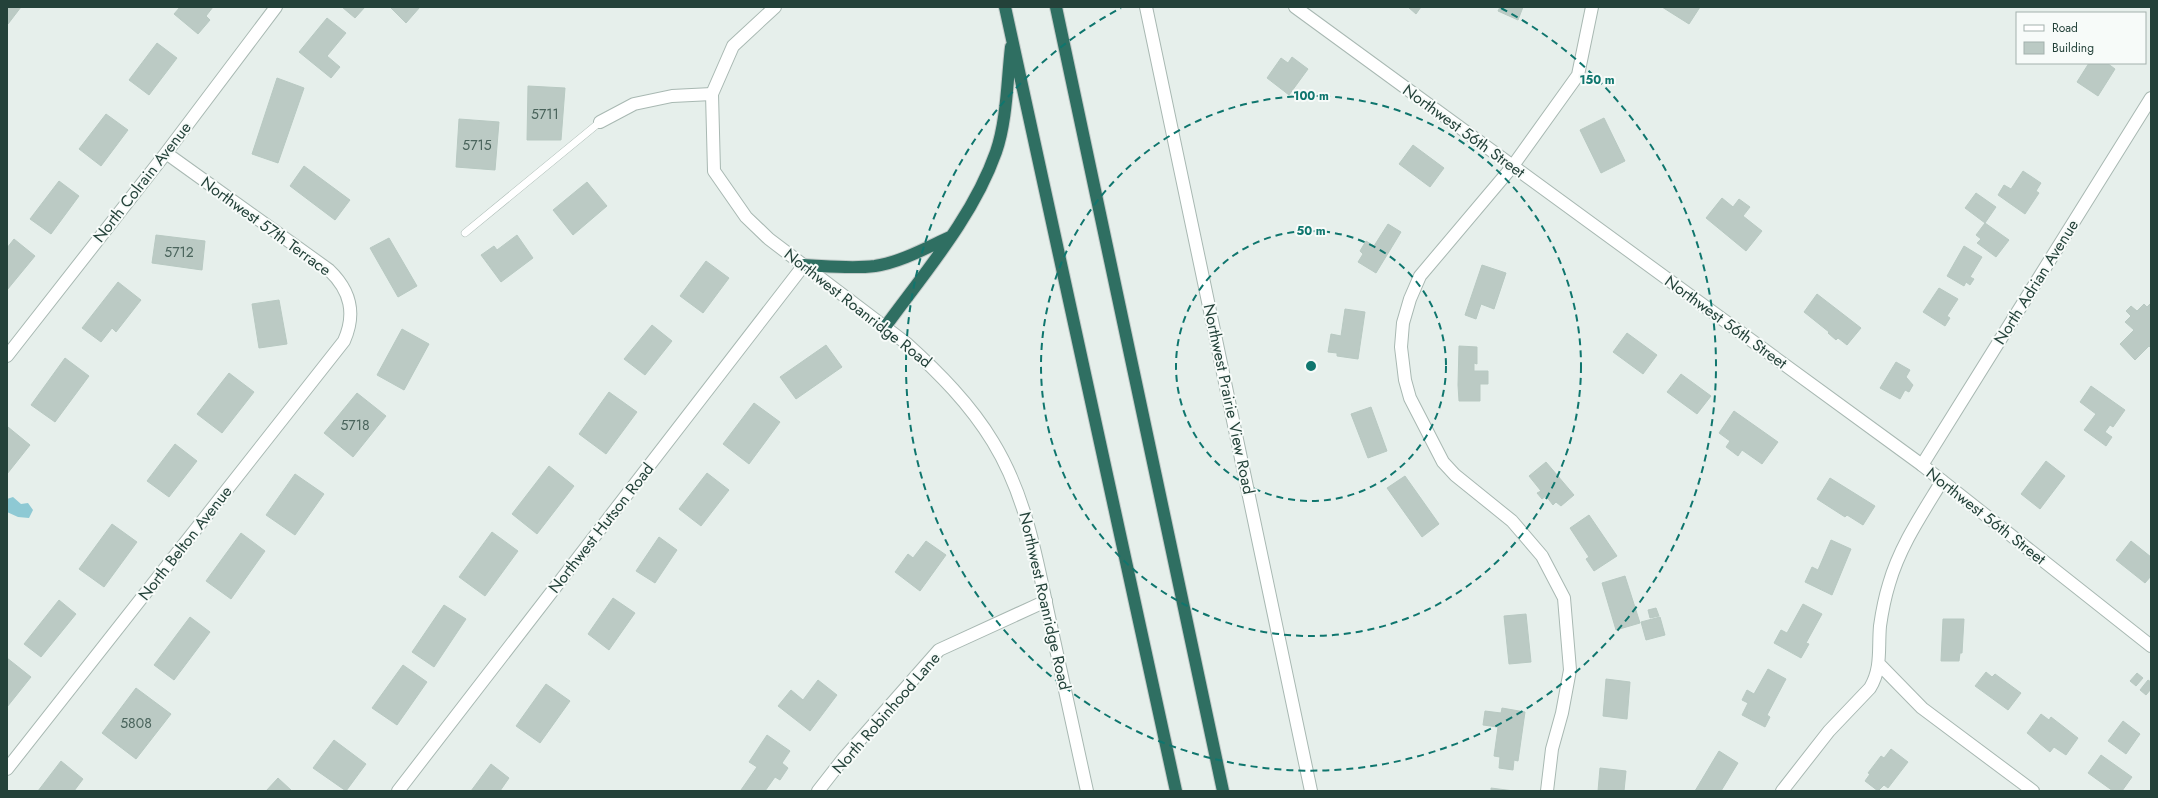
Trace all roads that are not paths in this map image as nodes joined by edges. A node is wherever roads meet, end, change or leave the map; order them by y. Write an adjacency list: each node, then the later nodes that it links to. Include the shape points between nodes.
1 (276, 7): 12 (street, North Colrain Avenue)
2 (775, 7): 9 (street, Northwest Roanridge Road, via 733,46)
3 (1005, 7): 8 (highway)
4 (1056, 7): 30 (highway)
5 (1146, 7): 31 (street, Northwest Prairie View Road)
6 (1295, 7): 13 (street, Northwest 56th Street)
7 (1592, 7): 13 (street, via 1578,75)
8 (1012, 36): 15 (highway, via 1004,111 996,152 980,187); 29 (highway)
9 (712, 94): 11 (street, via 672,96 634,104); 16 (street, Northwest Roanridge Road, via 714,171 746,217)
10 (2151, 98): 20 (street, North Adrian Avenue)
11 (600, 122): 14 (lane)
12 (166, 153): 17 (street, Northwest 57th Terrace, via 329,270 346,290); 19 (street, North Colrain Avenue)
13 (1512, 166): 20 (street, Northwest 56th Street); 32 (street, via 1420,276 1403,323 1401,347 1410,398 1442,462 1512,521 1542,556 1564,598 1570,670 1552,749)
14 (465, 233)
15 (951, 236): 16 (highway, via 910,255 876,266); 18 (highway)
16 (804, 265): 18 (street, Northwest Roanridge Road); 26 (street, Northwest Hutson Road)
17 (351, 311): 25 (street, North Belton Avenue, via 349,329 344,342)
18 (885, 327): 22 (street, Northwest Roanridge Road, via 906,342 949,383 994,443 1025,511)
19 (7, 356)
20 (1922, 465): 21 (street, Northwest 56th Street)
21 (1942, 481): 23 (street, Northwest 56th Street); 24 (street, via 1912,530 1889,584 1880,627)
22 (1046, 601): 27 (street, North Robinhood Lane, via 939,650); 28 (street, Northwest Roanridge Road)
23 (2151, 646)
24 (1879, 664): 33 (street, via 1877,677 1870,688 1824,736); 34 (street, via 1922,708)
25 (7, 769)
26 (398, 791)
27 (818, 791)
28 (1087, 791)
29 (1176, 791)
30 (1223, 791)
31 (1311, 791)
32 (1547, 791)
33 (1782, 791)
34 (2032, 791)

